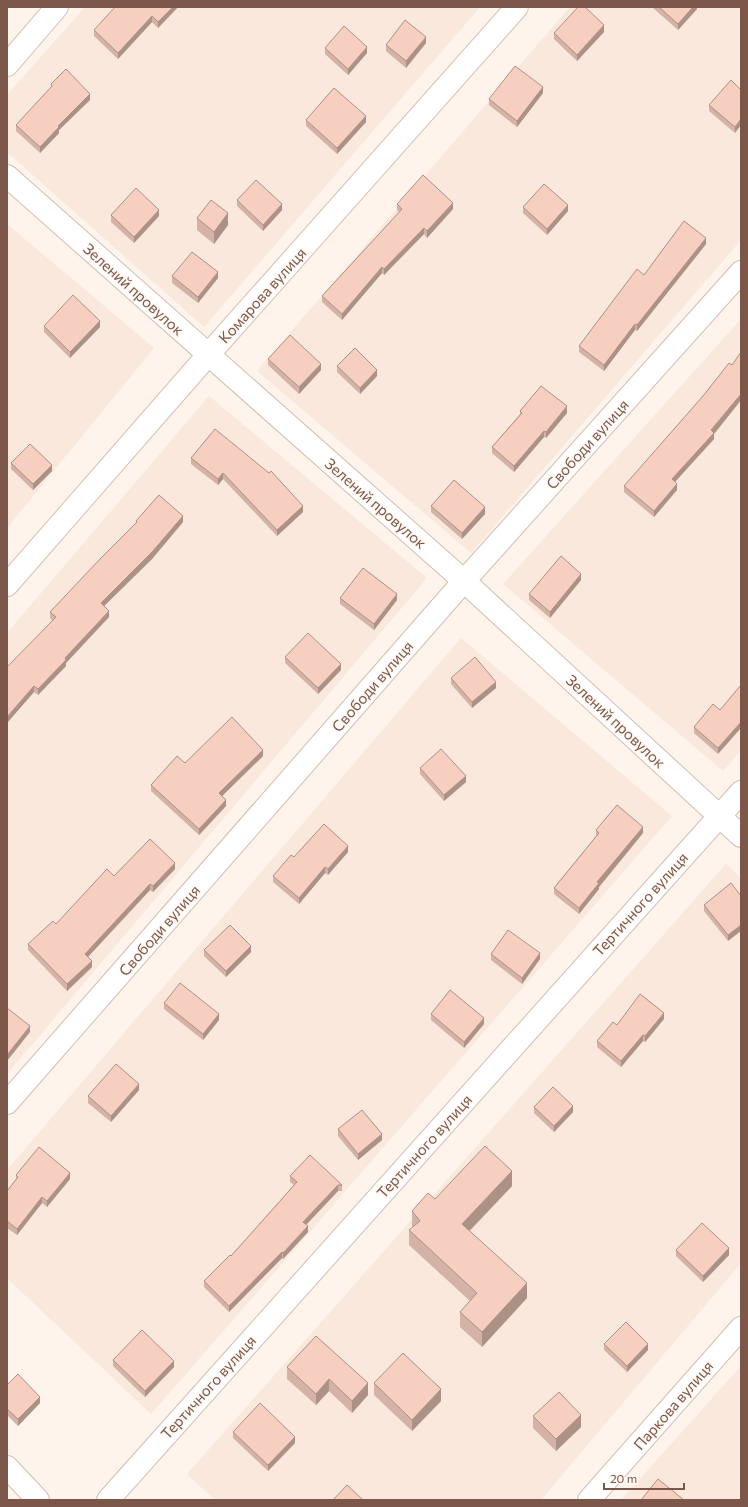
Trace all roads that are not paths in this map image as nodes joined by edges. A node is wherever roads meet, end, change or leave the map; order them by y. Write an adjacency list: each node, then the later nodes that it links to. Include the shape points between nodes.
1 (57, 7): 3 (street)
2 (517, 7): 6 (street, Комарова вулиця)
3 (7, 65)
4 (7, 176): 6 (street, Зелений провулок)
5 (741, 272): 7 (street, Свободи вулиця)
6 (208, 355): 7 (street, Зелений провулок); 8 (street, Комарова вулиця)
7 (464, 580): 10 (street, Зелений провулок); 12 (street, Свободи вулиця)
8 (7, 585)
9 (741, 792): 10 (street, Тертичного вулиця)
10 (718, 816): 11 (street, Зелений провулок); 16 (street, Тертичного вулиця)
11 (741, 836)
12 (7, 1103)
13 (741, 1328): 17 (street, Паркова вулиця)
14 (7, 1467): 15 (street)
15 (38, 1500)
16 (108, 1500)
17 (589, 1500)

